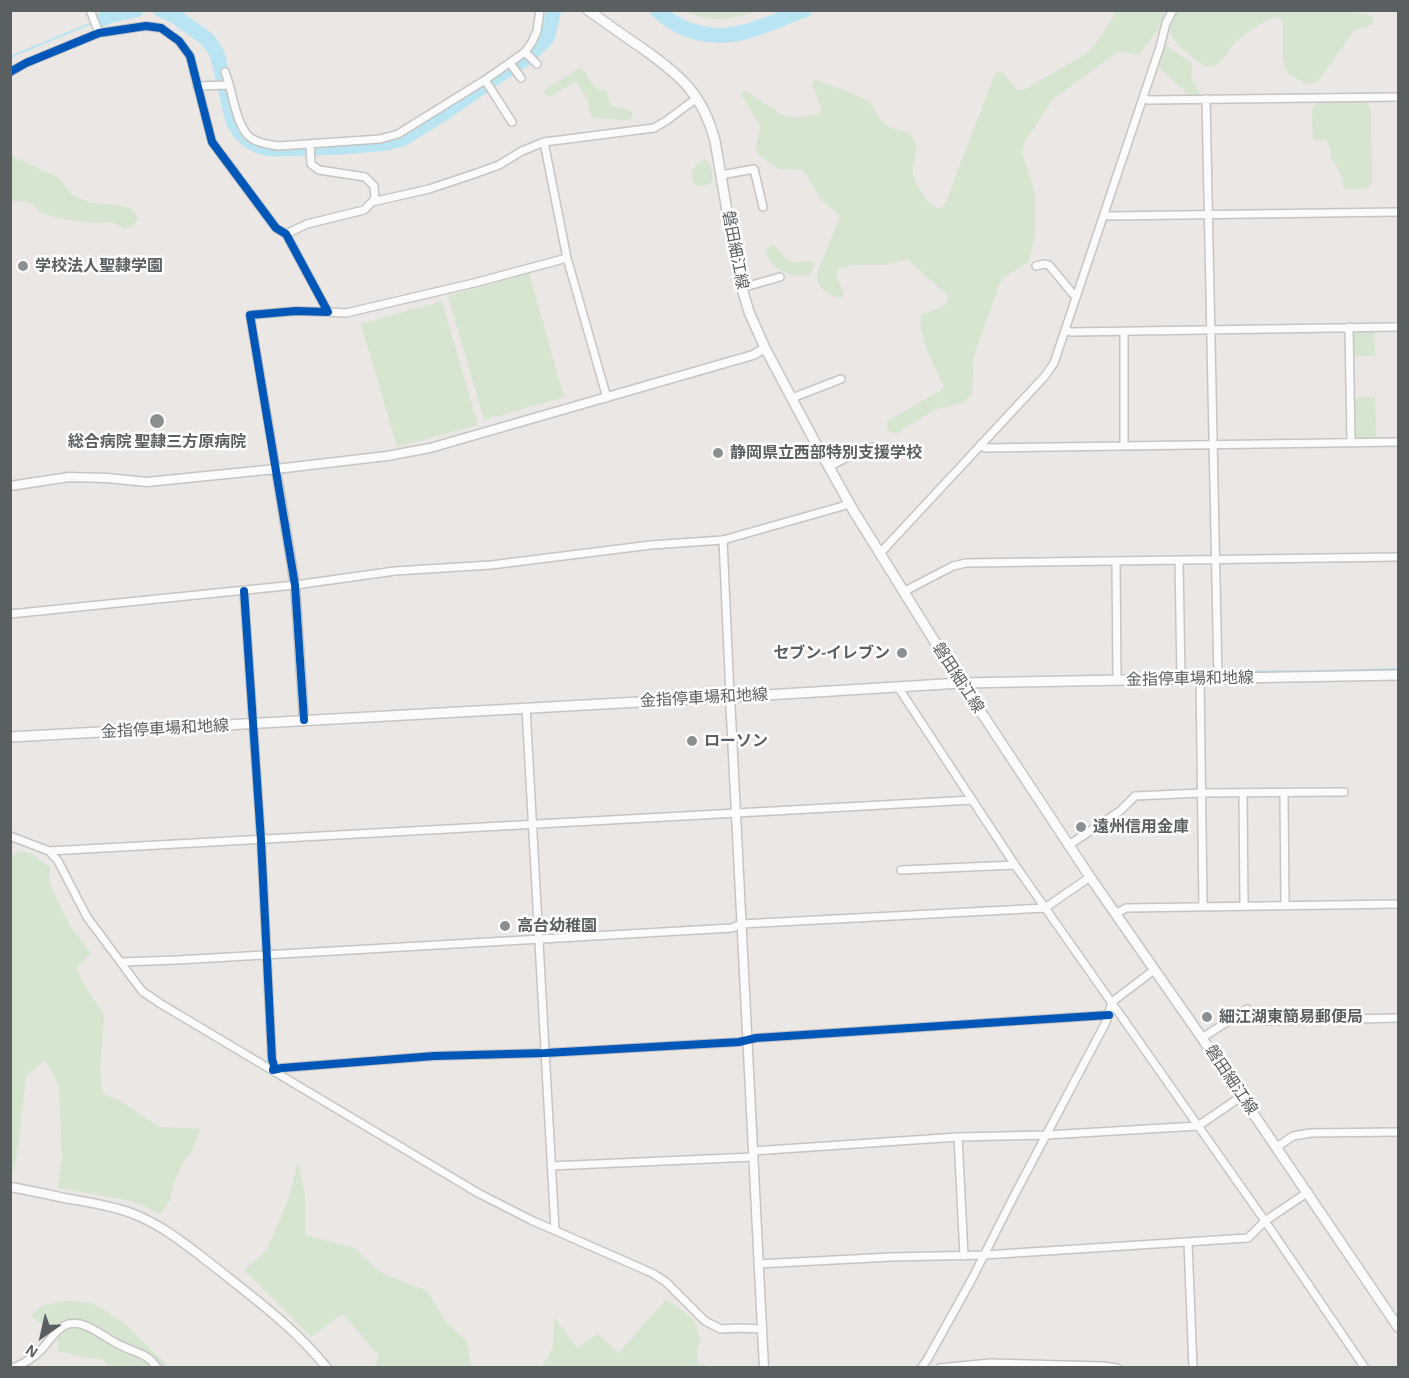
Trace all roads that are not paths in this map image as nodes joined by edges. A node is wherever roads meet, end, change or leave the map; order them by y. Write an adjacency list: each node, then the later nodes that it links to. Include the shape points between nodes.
1 (540, 10): 6 (street, via 537,31)
2 (588, 10): 16 (main road, 磐田細江線, via 672,70)
3 (1173, 10): 17 (street)
4 (90, 11): 5 (street)
5 (99, 33): 9 (street); 14 (street, via 146,26 161,28 190,56)
6 (525, 52): 7 (street); 8 (street)
7 (510, 63): 11 (street); 12 (street)
8 (537, 64)
9 (10, 72)
10 (225, 72): 13 (street)
11 (521, 78)
12 (486, 80): 19 (street); 21 (street, via 398,134)
13 (229, 85): 14 (street); 21 (street, via 240,123 249,137 262,144)
14 (197, 86): 28 (street, via 212,142 276,228)
15 (1398, 97): 18 (street)
16 (697, 98): 20 (street, via 654,128); 22 (main road, 磐田細江線, via 712,131)
17 (1143, 98): 18 (street); 26 (street)
18 (1206, 99): 27 (street)
19 (512, 122)
20 (544, 142): 23 (street, via 499,165 456,180); 29 (street)
21 (310, 145): 23 (street, via 311,164 319,170 365,177 374,186)
22 (721, 175): 24 (street, via 754,169); 32 (main road, 磐田細江線)
23 (372, 202): 28 (street, via 364,210 307,224)
24 (763, 207)
25 (1398, 212): 27 (street)
26 (1104, 214): 27 (street); 33 (street)
27 (1208, 215): 38 (street)
28 (286, 234): 34 (street)
29 (567, 258): 34 (street, via 346,313); 42 (street)
30 (1036, 266): 33 (street, via 1047,264)
31 (780, 277): 32 (street)
32 (741, 288): 40 (main road, 磐田細江線)
33 (1077, 295): 37 (street)
34 (328, 312): 51 (street, via 250,315)
35 (1349, 327): 36 (street); 38 (street); 44 (street)
36 (1398, 327)
37 (1066, 330): 39 (street); 46 (street, via 1050,370)
38 (1210, 330): 39 (street); 47 (street)
39 (1124, 331): 48 (street)
40 (765, 348): 42 (street, via 753,355); 43 (main road, 磐田細江線)
41 (841, 379): 43 (street)
42 (607, 398): 51 (street, via 430,448)
43 (792, 398): 50 (main road, 磐田細江線)
44 (1351, 442): 45 (street); 47 (street)
45 (1398, 442)
46 (981, 444): 48 (street, via 985,448); 55 (street)
47 (1212, 445): 48 (street); 57 (street)
48 (1124, 446)
49 (873, 447): 50 (street)
50 (829, 467): 53 (main road, 磐田細江線)
51 (276, 469): 52 (street, via 147,482 69,477); 60 (street)
52 (10, 486)
53 (849, 503): 54 (street); 55 (main road, 磐田細江線)
54 (723, 540): 60 (street, via 491,565 395,571); 71 (street)
55 (878, 552): 62 (main road, 磐田細江線)
56 (1398, 557): 57 (street)
57 (1215, 559): 58 (street); 66 (street)
58 (1179, 560): 59 (street); 67 (street)
59 (1116, 561): 62 (street, via 962,564); 68 (street)
60 (295, 585): 61 (street); 73 (street)
61 (244, 591): 63 (street); 74 (street)
62 (903, 592): 69 (main road, 磐田細江線)
63 (10, 614)
64 (1398, 675): 66 (main road, 金指停車場和地線)
65 (1200, 678): 66 (main road, 金指停車場和地線); 67 (main road, 金指停車場和地線); 78 (street)
66 (1218, 678)
67 (1181, 679): 68 (main road, 金指停車場和地線)
68 (1117, 680): 69 (main road, 金指停車場和地線)
69 (961, 682): 70 (main road, 金指停車場和地線); 85 (main road, 磐田細江線)
70 (898, 687): 71 (main road, 金指停車場和地線); 80 (street)
71 (730, 696): 72 (main road, 金指停車場和地線); 81 (street)
72 (526, 708): 73 (main road, 金指停車場和地線); 82 (street)
73 (304, 720): 74 (main road, 金指停車場和地線)
74 (253, 724): 75 (main road, 金指停車場和地線); 84 (street)
75 (10, 737)
76 (1284, 792): 77 (street); 79 (street); 91 (street)
77 (1344, 792)
78 (1201, 793): 79 (street); 85 (street, via 1135,796 1120,811); 93 (street)
79 (1243, 793): 92 (street)
80 (972, 800): 81 (street); 87 (street)
81 (736, 813): 82 (street); 96 (street)
82 (533, 824): 84 (street); 97 (street)
83 (10, 836): 86 (street)
84 (261, 840): 86 (street); 98 (street)
85 (1069, 845): 89 (main road, 磐田細江線)
86 (50, 851): 99 (street, via 87,917)
87 (1015, 865): 88 (street); 94 (street)
88 (901, 870)
89 (1090, 878): 94 (street); 95 (main road, 磐田細江線)
90 (1398, 904): 91 (street)
91 (1285, 905): 92 (street)
92 (1245, 906): 93 (street)
93 (1203, 907): 95 (street, via 1126,908)
94 (1045, 908): 96 (street); 101 (street)
95 (1115, 914): 100 (main road, 磐田細江線)
96 (741, 924): 97 (street); 105 (street)
97 (538, 938): 98 (street); 106 (street)
98 (266, 954): 99 (street); 107 (street)
99 (121, 962): 107 (street, via 142,991 160,1004)
100 (1154, 970): 101 (street); 104 (main road, 磐田細江線)
101 (1112, 1002): 102 (street); 109 (street)
102 (1108, 1015): 105 (street); 111 (street)
103 (1398, 1018): 104 (street, via 1262,1021 1247,1009)
104 (1203, 1038): 108 (main road, 磐田細江線)
105 (748, 1039): 106 (street); 114 (street)
106 (545, 1053): 107 (street, via 434,1056); 115 (street)
107 (273, 1070): 119 (street, via 478,1193)
108 (1242, 1096): 109 (street); 113 (main road, 磐田細江線)
109 (1198, 1126): 111 (street); 118 (street)
110 (1398, 1132): 113 (street, via 1311,1133 1293,1136)
111 (1047, 1135): 112 (street); 121 (street)
112 (958, 1137): 114 (street); 122 (street)
113 (1277, 1147): 117 (main road, 磐田細江線)
114 (753, 1154): 115 (street); 123 (street)
115 (551, 1166): 119 (street)
116 (10, 1187): 128 (street, via 107,1206 154,1223 254,1298)
117 (1308, 1192): 118 (street); 124 (main road, 磐田細江線)
118 (1265, 1221): 120 (street, via 1248,1238); 134 (street)
119 (555, 1230): 125 (street, via 652,1273 705,1321 721,1329)
120 (1188, 1242): 121 (street); 133 (street)
121 (984, 1255): 122 (street); 130 (street)
122 (964, 1256): 123 (street)
123 (758, 1264): 125 (street)
124 (1398, 1327)
125 (762, 1329): 129 (street)
126 (14, 1368): 127 (street, via 41,1351 63,1325 72,1324 84,1325 146,1355)
127 (157, 1368)
128 (327, 1368)
129 (764, 1368)
130 (921, 1368)
131 (940, 1368): 132 (street, via 990,1363)
132 (1117, 1368)
133 (1193, 1368)
134 (1365, 1368)

